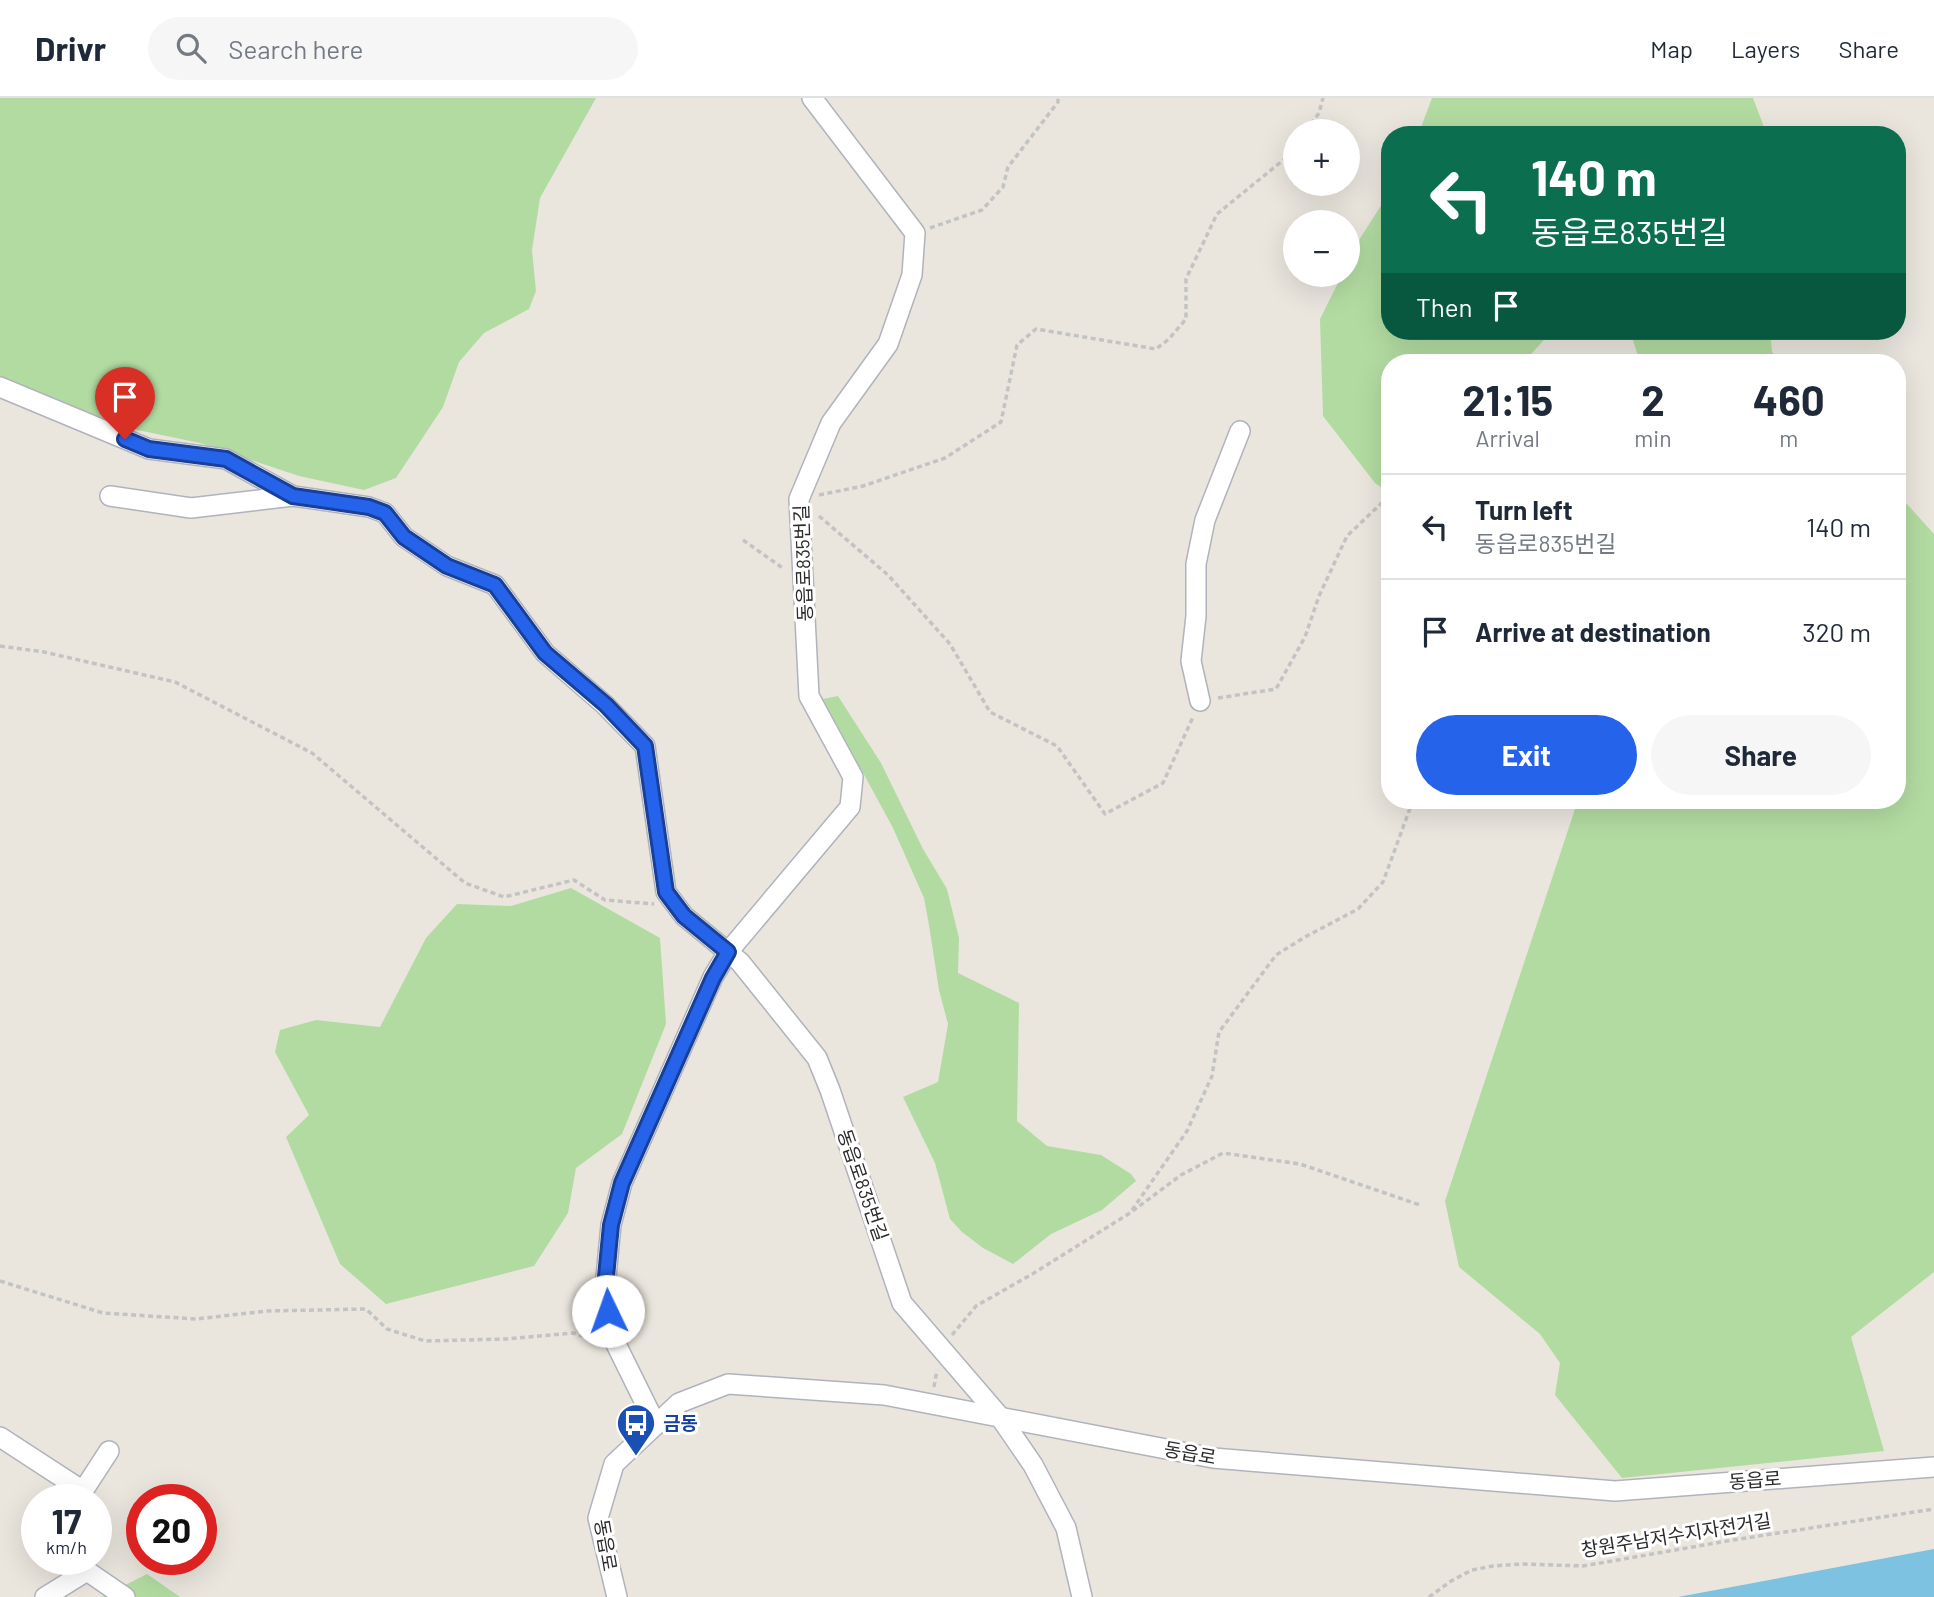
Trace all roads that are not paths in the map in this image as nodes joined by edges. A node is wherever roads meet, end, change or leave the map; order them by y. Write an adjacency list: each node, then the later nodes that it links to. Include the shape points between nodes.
1 (812, 98): 7 (street, 동읍로835번길, via 915,233 912,275 888,344 831,423 799,499 809,696 853,777 850,807)
2 (0, 387): 5 (street, 동읍로835번길, via 149,449 226,459)
3 (1240, 431): 6 (street, via 1205,520 1196,564 1191,661)
4 (110, 496): 5 (street, via 191,509)
5 (293, 496): 7 (street, 동읍로835번길, via 385,513 404,537 447,566 495,585 545,653 645,746 666,892 684,916)
6 (1200, 701)
7 (728, 952): 8 (street, 동읍로835번길, via 817,1058 902,1303); 9 (street, 동읍로835번길, via 622,1183 611,1225 605,1287 611,1334)
8 (1000, 1417): 9 (street, 동읍로, via 884,1395 728,1384 679,1403); 12 (street, 동읍로, via 1213,1458 1615,1491); 20 (street, 동읍로835번길, via 1033,1465 1066,1528)
9 (656, 1425): 19 (street, 동읍로, via 614,1464 598,1518)
10 (0, 1437): 13 (street)
11 (109, 1451): 14 (street)
12 (1934, 1467)
13 (66, 1484)
14 (89, 1484)
15 (71, 1575): 17 (street)
16 (96, 1575): 18 (street)
17 (45, 1597)
18 (125, 1597)
19 (617, 1597)
20 (1082, 1597)

